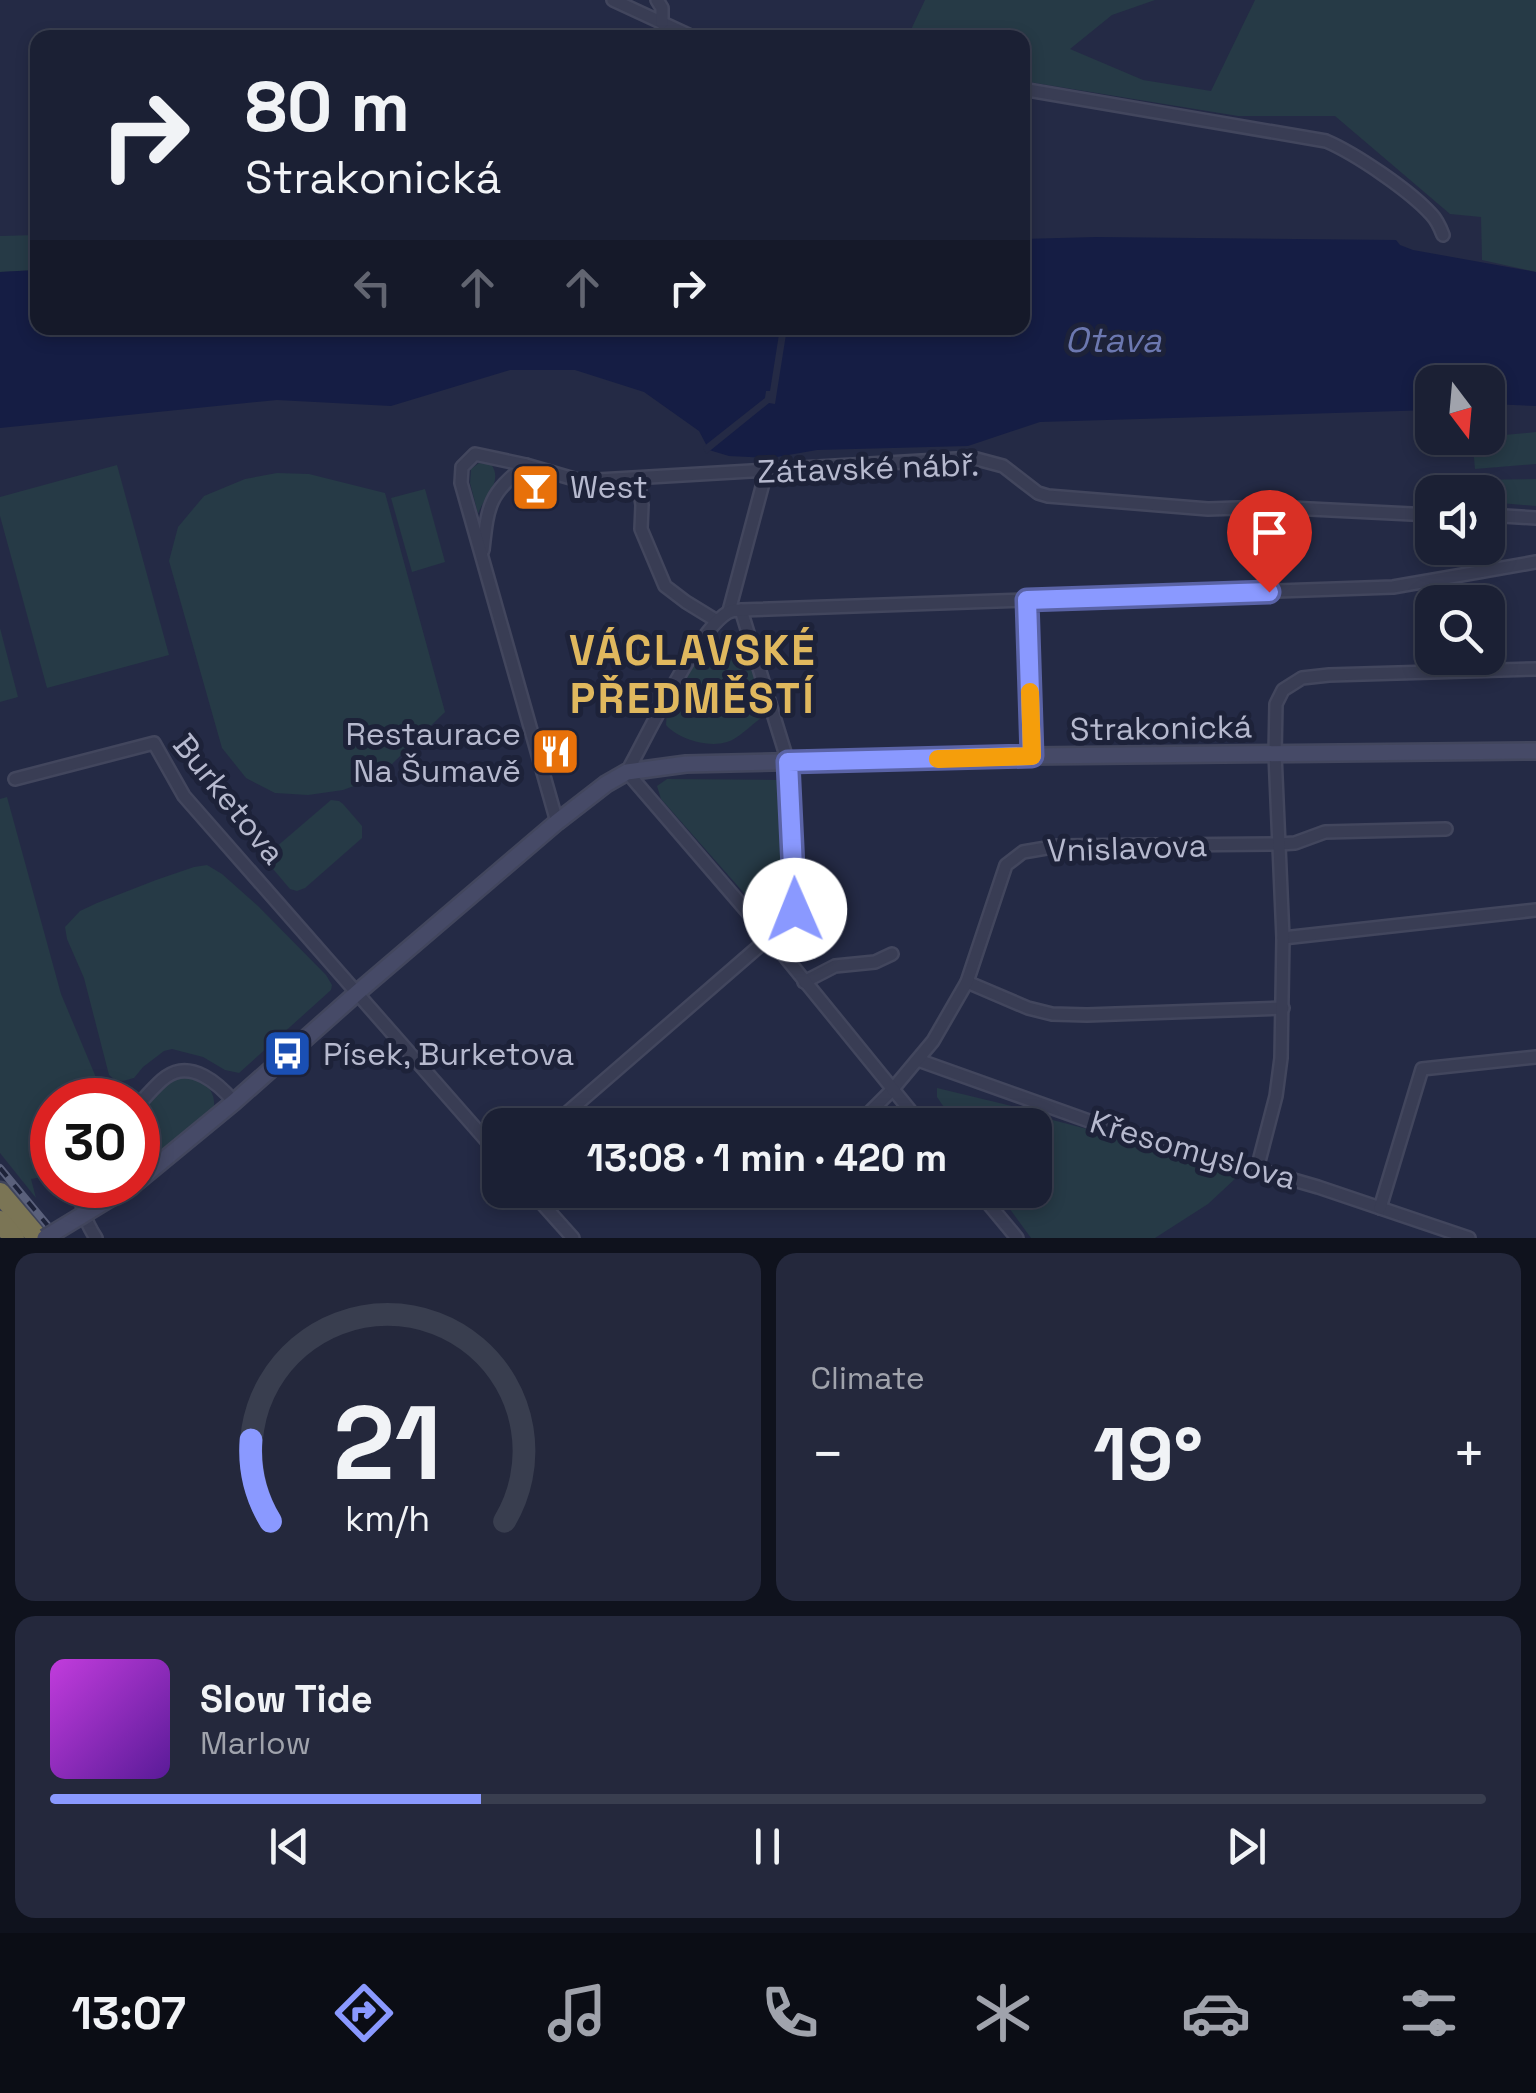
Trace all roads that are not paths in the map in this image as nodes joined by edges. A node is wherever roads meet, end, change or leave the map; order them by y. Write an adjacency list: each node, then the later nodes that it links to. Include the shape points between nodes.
1 (612, 0): 3 (street)
2 (657, 0): 3 (street)
3 (662, 23): 4 (street)
4 (677, 30)
5 (1030, 90): 6 (street, via 1326,142 1417,201)
6 (1443, 234)
7 (526, 465): 9 (street, Zátavské nábř., via 580,481); 13 (street, via 490,501); 13 (street, Zátavské nábř., via 475,454 462,467)
8 (766, 472): 9 (street, Zátavské nábř.); 10 (street, Zátavské nábř., via 973,458 1003,466 1048,496); 16 (street)
9 (638, 479): 17 (street, via 641,529 666,586)
10 (1415, 513)
11 (1505, 517): 12 (street)
12 (1536, 518)
13 (483, 557): 25 (street)
14 (1536, 562): 15 (street, via 1393,587)
15 (1027, 600): 16 (street); 21 (street)
16 (736, 610): 17 (street); 22 (street)
17 (717, 621): 23 (street)
18 (1536, 668): 20 (street, Strakonická, via 1302,678 1276,704)
19 (1536, 751): 20 (main road, Strakonická)
20 (1275, 754): 21 (main road, Strakonická); 27 (street)
21 (1032, 756): 22 (main road, Strakonická)
22 (788, 762): 23 (main road, Strakonická); 29 (street, via 796,902 792,917)
23 (627, 772): 25 (main road); 29 (street)
24 (15, 778): 34 (street, Burketova, via 154,743 184,796)
25 (557, 822): 34 (main road)
26 (1446, 830): 27 (street, Vnislavova, via 1325,832)
27 (1279, 844): 30 (street); 33 (street, Vnislavova, via 1022,852 1006,865)
28 (1536, 910): 30 (street)
29 (769, 937): 32 (street); 41 (street)
30 (1283, 938): 35 (street)
31 (892, 954): 32 (street, via 835,966)
32 (804, 982): 39 (street)
33 (968, 982): 35 (street, via 1052,1014); 37 (street, Vnislavova)
34 (358, 992): 40 (main road); 44 (street)
35 (1283, 1008): 46 (street, via 1276,1096)
36 (1536, 1057): 52 (street, via 1422,1068)
37 (918, 1060): 39 (street, Vnislavova); 46 (street, Křesomyslova, via 1088,1121)
38 (160, 1083): 40 (street, via 181,1070 195,1072)
39 (892, 1090): 42 (street, Vnislavova); 43 (street)
40 (234, 1102): 45 (main road)
41 (573, 1108)
42 (874, 1108)
43 (907, 1108)
44 (482, 1135)
45 (160, 1165)
46 (1256, 1169): 52 (street, Křesomyslova)
47 (0, 1192): 55 (highway)
48 (82, 1208): 57 (street)
49 (94, 1208): 56 (main road, bridge)
50 (546, 1208): 58 (street)
51 (992, 1208): 59 (street)
52 (1380, 1208): 60 (street, Křesomyslova)
53 (0, 1221): 54 (highway)
54 (14, 1238)
55 (38, 1238)
56 (45, 1238)
57 (96, 1238)
58 (572, 1238)
59 (1017, 1238)
60 (1469, 1238)

